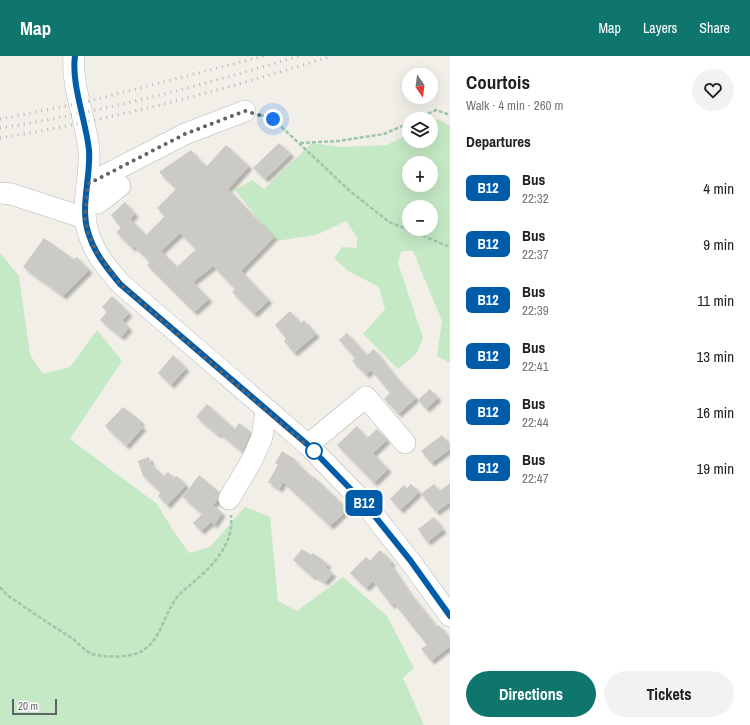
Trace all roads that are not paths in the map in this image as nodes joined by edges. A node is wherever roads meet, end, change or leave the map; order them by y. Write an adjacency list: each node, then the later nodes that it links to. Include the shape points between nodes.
1 (74, 56): 5 (street, via 89,150)
2 (245, 111): 5 (street, via 185,134)
3 (120, 186): 5 (street, via 98,203)
4 (0, 193): 5 (street)
5 (86, 202): 6 (street, via 96,251 120,284)
6 (266, 410): 8 (street); 9 (street, via 262,437)
7 (404, 443): 8 (street, via 366,397)
8 (308, 445): 10 (street, via 365,504)
9 (229, 499)
10 (446, 602)

